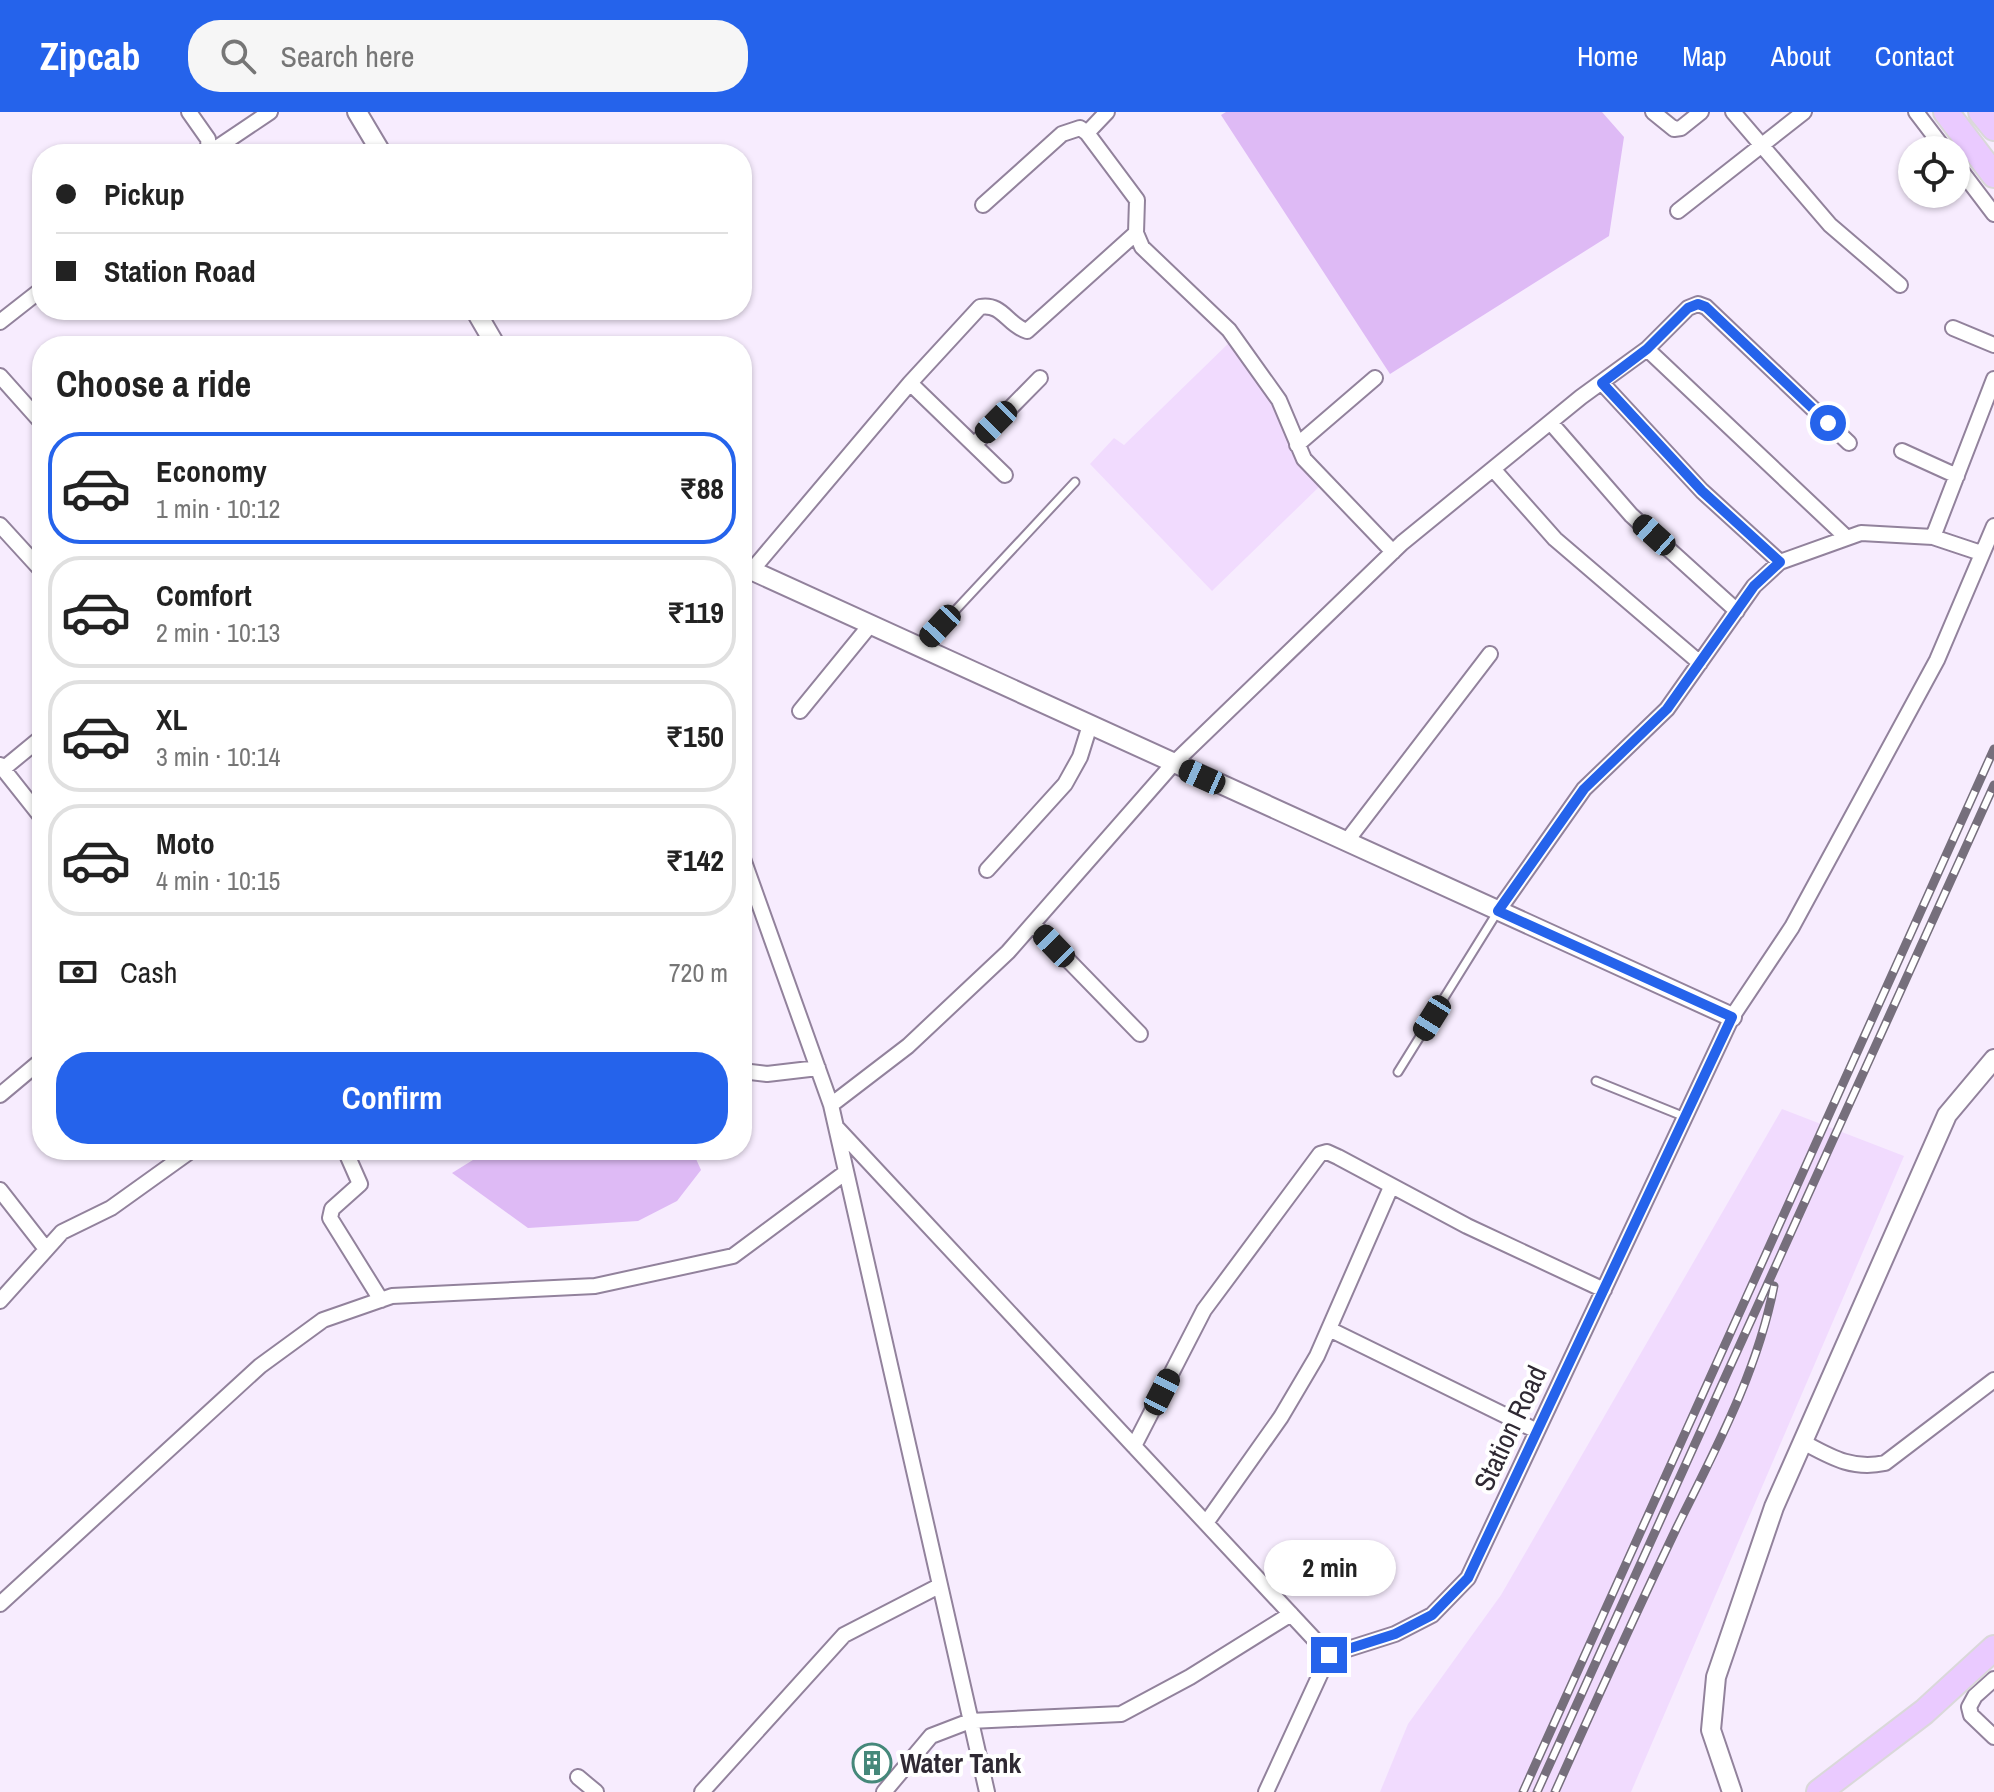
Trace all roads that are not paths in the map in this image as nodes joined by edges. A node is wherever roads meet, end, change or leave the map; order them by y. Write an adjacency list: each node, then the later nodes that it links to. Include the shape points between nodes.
1 (189, 112): 15 (street)
2 (270, 112): 16 (street)
3 (357, 112): 17 (street)
4 (1107, 112): 13 (street)
5 (1653, 112): 6 (street, via 1674,129)
6 (1701, 112)
7 (1733, 112): 18 (street)
8 (1804, 112): 18 (street)
9 (1916, 112): 14 (street)
10 (1946, 112): 19 (highway)
11 (1981, 112): 12 (highway)
12 (1994, 128)
13 (1087, 133): 21 (street, via 1080,128 1062,134); 24 (street, via 1137,200)
14 (1934, 136)
15 (208, 144)
16 (224, 144)
17 (376, 144)
18 (1763, 145): 22 (street); 25 (street, via 1830,225)
19 (1994, 175)
20 (1970, 182): 23 (street)
21 (983, 205)
22 (1678, 211)
23 (1994, 214)
24 (1136, 233): 35 (street, via 1027,331 999,309 980,307); 41 (street, via 1151,258 1229,330 1279,400)
25 (1900, 285)
26 (32, 297): 27 (street)
27 (0, 322)
28 (1953, 328): 29 (street)
29 (1994, 345)
30 (1647, 349): 36 (street); 39 (street, via 1688,308 1706,307); 50 (street)
31 (0, 376): 37 (street)
32 (1040, 378): 40 (street)
33 (1375, 378): 41 (street)
34 (1994, 379): 45 (street)
35 (910, 383): 40 (street); 54 (street)
36 (1602, 383): 38 (street); 55 (street, via 1702,491)
37 (32, 412)
38 (1551, 423): 43 (street); 57 (street, via 1631,515)
39 (1849, 443)
40 (974, 445): 44 (street)
41 (1297, 445): 51 (street, via 1319,478)
42 (1902, 451): 45 (street)
43 (1493, 469): 51 (street); 61 (street, via 1555,539)
44 (1005, 475)
45 (1957, 476): 49 (street)
46 (1075, 482): 59 (lane)
47 (0, 525): 53 (street)
48 (1994, 526): 52 (street, Station Road)
49 (1933, 537): 50 (street, via 1882,533); 52 (street)
50 (1847, 538): 55 (street)
51 (1393, 552): 65 (street)
52 (1981, 553): 73 (street, Station Road, via 1937,660 1792,927)
53 (32, 560)
54 (752, 562)
55 (1780, 562): 57 (street)
56 (752, 570): 58 (street)
57 (1737, 611): 61 (street)
58 (871, 624): 59 (street); 62 (street)
59 (921, 647): 63 (street)
60 (1490, 654): 68 (street)
61 (1700, 663): 71 (street, via 1667,709 1584,789)
62 (800, 711)
63 (1090, 725): 65 (street); 69 (street, via 1065,784)
64 (32, 744): 66 (street)
65 (1173, 764): 68 (street); 72 (street)
66 (2, 767): 67 (street)
67 (32, 805)
68 (1346, 842): 71 (street)
69 (987, 870)
70 (752, 884): 77 (street)
71 (1498, 911): 73 (street); 79 (lane)
72 (1033, 924): 74 (street); 82 (street, via 956,1004)
73 (1732, 1017): 83 (street, Station Road)
74 (1140, 1034)
75 (1994, 1059): 97 (street, via 1947,1115)
76 (32, 1068): 81 (street)
77 (818, 1068): 78 (street); 82 (street)
78 (752, 1072)
79 (1398, 1072)
80 (1596, 1081): 83 (lane)
81 (0, 1095)
82 (831, 1105): 84 (street)
83 (1685, 1117): 91 (street, Station Road)
84 (836, 1126): 87 (street); 98 (street)
85 (178, 1160): 90 (street, via 103,1213 62,1232)
86 (349, 1160): 92 (street, via 360,1184 332,1209 330,1218)
87 (846, 1172): 92 (street, via 733,1256 595,1286); 100 (street)
88 (1391, 1187): 91 (street); 94 (street); 98 (street, via 1338,1157 1320,1154 1204,1310)
89 (0, 1190): 90 (street)
90 (46, 1249): 93 (street)
91 (1604, 1290): 96 (street, Station Road)
92 (381, 1300): 101 (street, via 323,1320 260,1366)
93 (0, 1301)
94 (1329, 1329): 96 (street); 99 (street, via 1281,1417)
95 (1994, 1380): 97 (street, via 1885,1463 1843,1463)
96 (1537, 1431): 104 (street, Station Road, via 1468,1578 1432,1615 1395,1634)
97 (1803, 1442): 116 (street, via 1774,1507 1716,1677 1711,1730)
98 (1134, 1446): 99 (street)
99 (1206, 1523): 102 (street)
100 (939, 1586): 108 (street); 112 (street, via 844,1635)
101 (0, 1604)
102 (1291, 1614): 104 (street); 108 (street, via 1121,1714)
103 (1994, 1648): 106 (highway)
104 (1329, 1655): 115 (street)
105 (1994, 1679): 107 (street)
106 (1952, 1687): 107 (street); 117 (highway)
107 (1969, 1707): 109 (street)
108 (970, 1721): 113 (street, via 931,1736); 114 (street)
109 (1994, 1737)
110 (578, 1777): 111 (street)
111 (596, 1792)
112 (702, 1792)
113 (884, 1792)
114 (987, 1792)
115 (1266, 1792)
116 (1732, 1792)
117 (1819, 1792)

